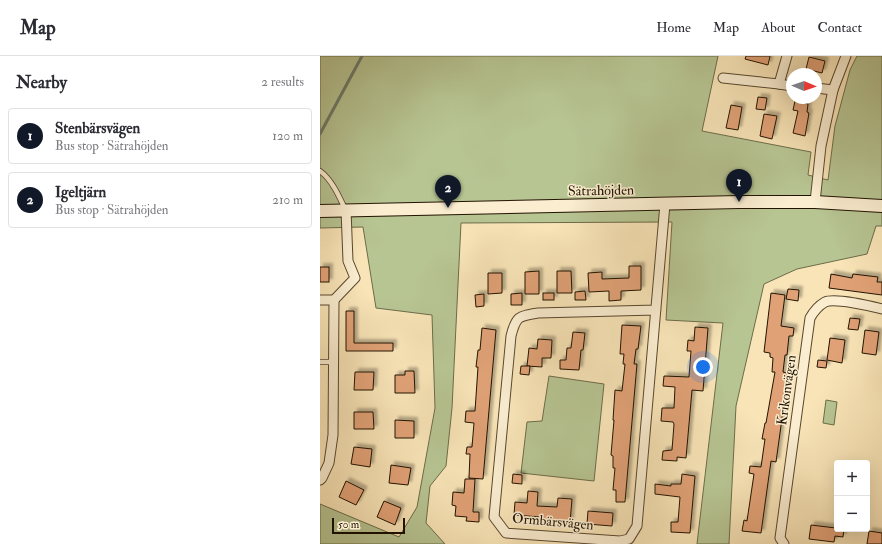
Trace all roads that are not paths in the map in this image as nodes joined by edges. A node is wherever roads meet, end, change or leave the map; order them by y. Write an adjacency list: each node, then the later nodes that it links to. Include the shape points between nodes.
1 (787, 56): 4 (street)
2 (846, 56): 7 (street)
3 (723, 78): 4 (street)
4 (779, 84): 5 (street)
5 (786, 85)
6 (822, 89): 7 (street)
7 (832, 90): 9 (street, via 821,146)
8 (320, 172): 13 (lane, via 337,192)
9 (815, 202): 10 (street, Sätrahöjden); 11 (street, Sätrahöjden)
10 (665, 204): 13 (street, Sätrahöjden); 17 (street, Ormbärsvägen)
11 (882, 206)
12 (320, 210): 13 (street, Sätrahöjden)
13 (346, 210): 15 (street, via 348,261 355,278)
14 (320, 300): 15 (street)
15 (334, 300): 19 (street)
16 (882, 309): 21 (street, Krikonvägen, via 837,301 826,302 815,309 810,318 780,538)
17 (656, 310): 17 (street, Ormbärsvägen, via 637,526 629,539 620,541 506,533 494,517 514,322 523,315 538,312)
18 (320, 362): 19 (lane)
19 (333, 362): 20 (street, via 333,435 329,463)
20 (320, 480)
21 (784, 544)

